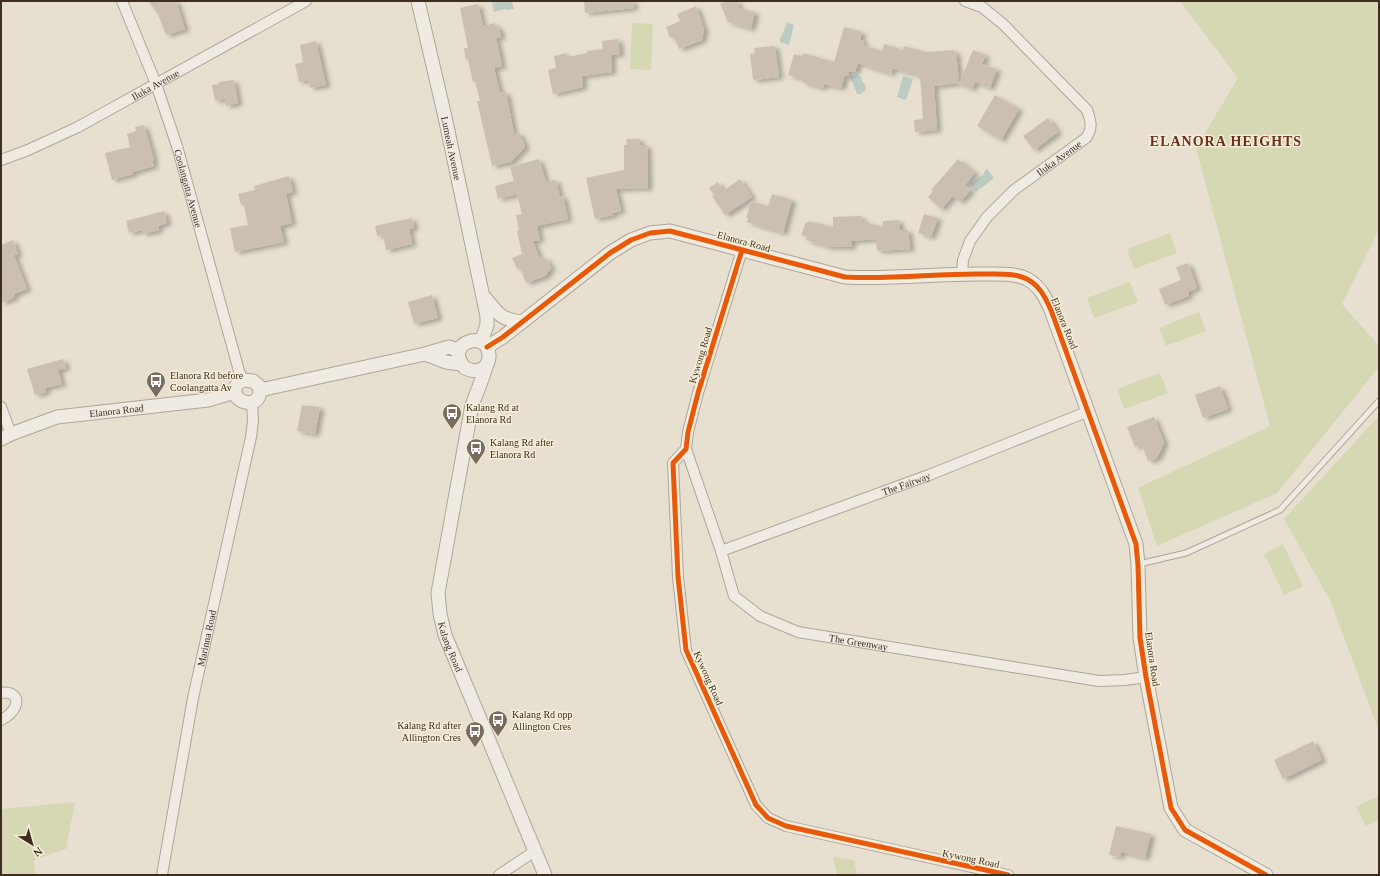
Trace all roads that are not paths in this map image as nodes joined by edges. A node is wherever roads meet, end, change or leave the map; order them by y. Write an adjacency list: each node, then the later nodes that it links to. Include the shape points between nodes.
1 (122, 1): 5 (street, Coolangatta Avenue)
2 (306, 1): 5 (street, Iluka Avenue)
3 (418, 1): 9 (street, Lumeah Avenue)
4 (965, 1): 8 (street, Iluka Avenue, via 982,7 1003,24 1087,110 1091,124 1086,138 1014,190 987,217 970,241 963,260)
5 (156, 84): 6 (street, Iluka Avenue, via 78,127); 14 (street, Coolangatta Avenue, via 177,146)
6 (1, 160)
7 (742, 250): 8 (street, Elanora Road, via 846,277); 10 (street, Elanora Road, via 670,231 650,233 631,240 610,253); 23 (street, Kywong Road, via 698,393)
8 (962, 274): 21 (street, Elanora Road, via 1012,275 1027,279 1040,289 1051,310)
9 (483, 296): 10 (street, via 505,319); 11 (street, via 487,316)
10 (522, 322): 11 (street, Elanora Road)
11 (484, 345): 12 (street, via 475,340 463,345); 13 (street, via 490,356)
12 (464, 362): 13 (street, via 480,370); 15 (street, via 449,348); 19 (street, Kalang Road)
13 (487, 365): 19 (street, Kalang Road)
14 (242, 380): 15 (street, via 253,381); 16 (street, via 235,387)
15 (260, 390): 18 (street, via 258,398)
16 (235, 392): 18 (street, via 239,400); 22 (street, Elanora Road, via 208,400 57,416)
17 (1379, 400): 25 (lane, via 1280,510 1186,553)
18 (252, 403): 31 (street, Marinna Road, via 251,437 193,698)
19 (472, 405): 29 (street, Kalang Road, via 438,593 440,614 446,635)
20 (1, 407): 22 (street)
21 (1089, 411): 24 (street, The Fairway, via 929,475); 25 (street, Elanora Road, via 1136,544)
22 (6, 437)
23 (686, 449): 24 (street, The Greenway); 34 (street, Kywong Road, via 673,463 678,577 686,650 756,805 768,818 786,826)
24 (721, 551): 26 (street, The Greenway, via 734,596 760,616 798,632 1099,681)
25 (1138, 565): 26 (street, Elanora Road, via 1140,638)
26 (1146, 677): 30 (street, Elanora Road, via 1171,808 1185,830)
27 (1, 693): 28 (street, via 11,693 16,698 12,711)
28 (1, 720)
29 (535, 852): 32 (street); 33 (street, Kalang Road)
30 (1261, 874)
31 (162, 875)
32 (499, 875)
33 (545, 875)
34 (1008, 875)

